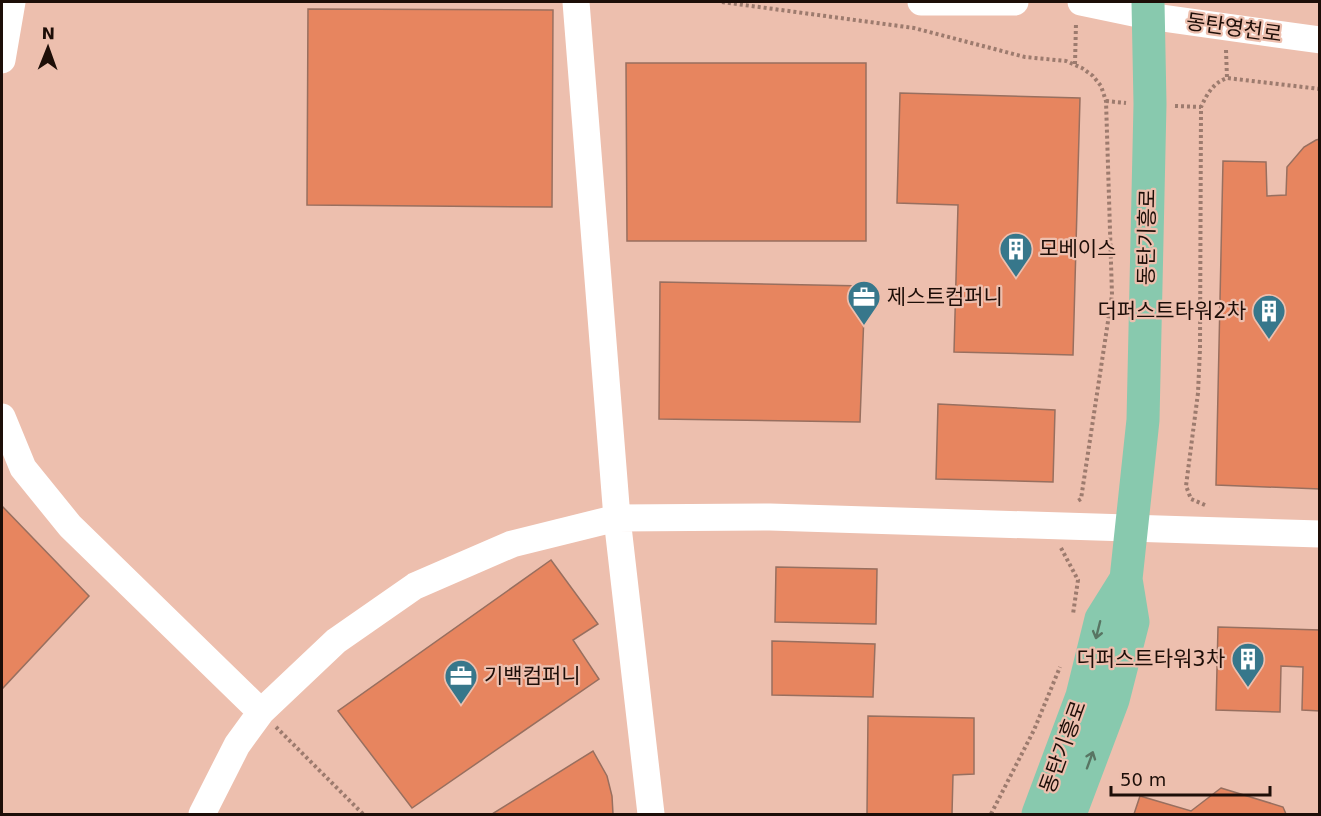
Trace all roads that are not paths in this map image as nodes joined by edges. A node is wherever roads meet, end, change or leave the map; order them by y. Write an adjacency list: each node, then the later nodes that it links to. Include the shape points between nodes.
1 (12, 2): 8 (street)
2 (576, 2): 10 (street)
3 (921, 2): 4 (street)
4 (1015, 2)
5 (1079, 7): 6 (street, 동탄영천로)
6 (1148, 9): 7 (street, 동탄영천로); 11 (main road, 동탄기흥로, via 1150,104 1143,420)
7 (1320, 40)
8 (2, 60)
9 (2, 417): 14 (street, via 23,468 70,526)
10 (616, 518): 11 (street, via 770,517); 14 (street, via 512,544 415,586 336,641); 16 (street)
11 (1131, 527): 12 (street); 13 (main road, 동탄기흥로)
12 (1320, 534)
13 (1126, 579): 17 (main road, 동탄기흥로, one-way to 17, via 1101,619 1082,696); 18 (main road, 동탄기흥로, one-way to 13, via 1113,700 1133,622)
14 (261, 712): 15 (street, via 237,745)
15 (202, 814)
16 (651, 814)
17 (1038, 814)
18 (1070, 814)

